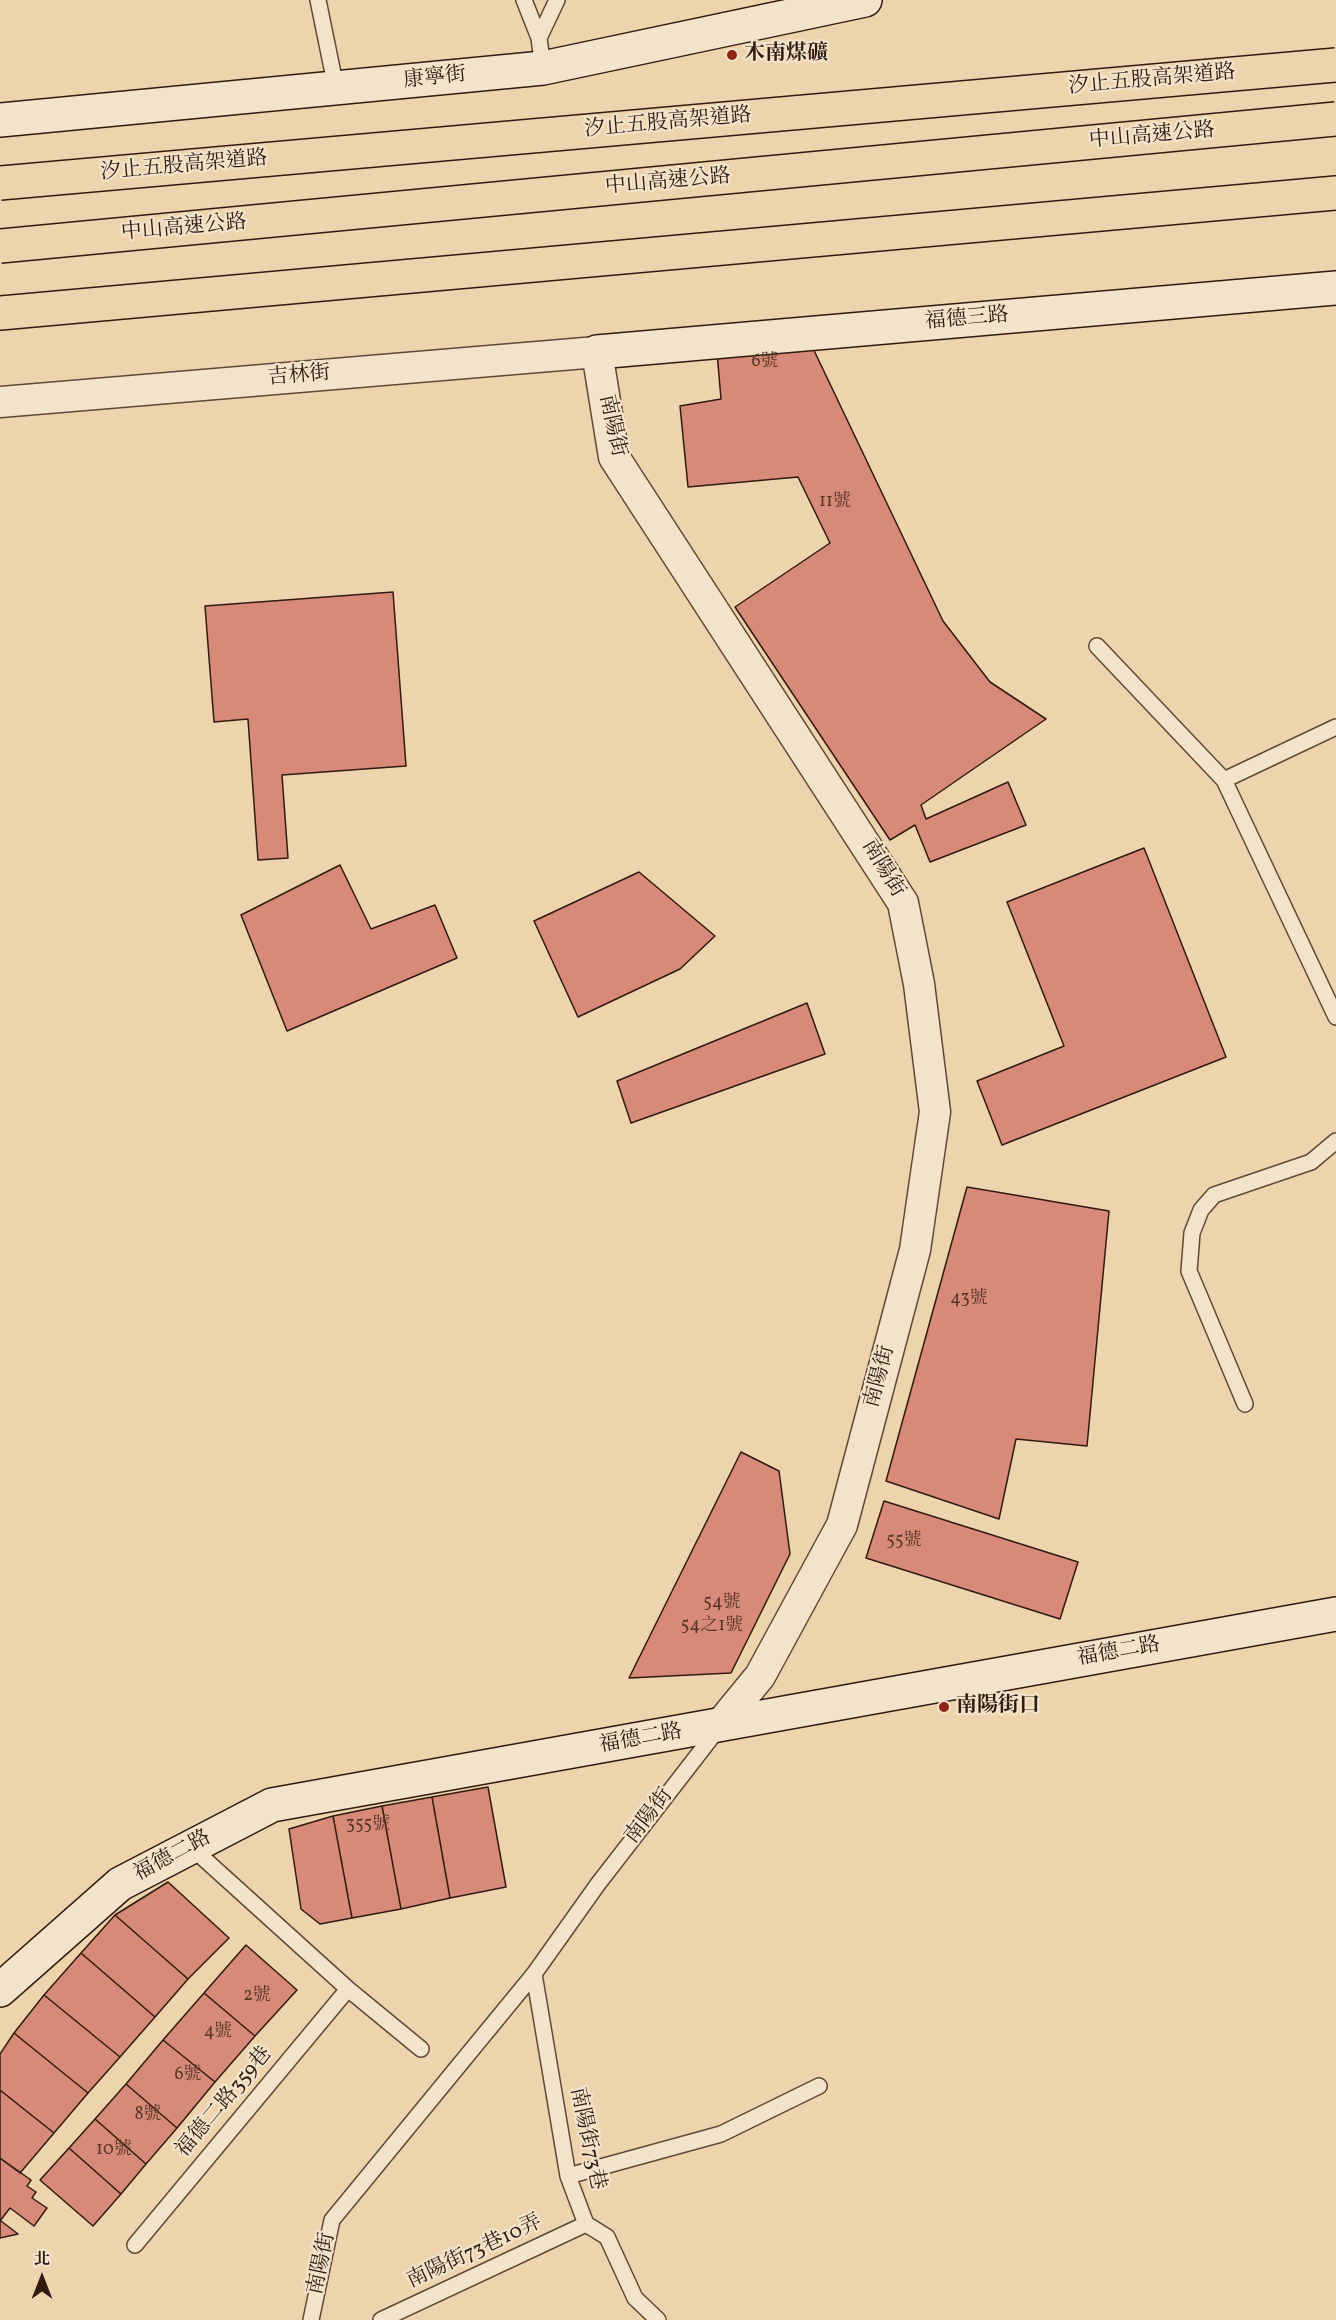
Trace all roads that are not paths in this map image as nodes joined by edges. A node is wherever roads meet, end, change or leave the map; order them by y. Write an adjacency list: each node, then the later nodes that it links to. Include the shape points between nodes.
1 (318, 0): 7 (lane)
2 (524, 0): 5 (lane)
3 (557, 0): 5 (lane)
4 (865, 0): 5 (street, 康寧街)
5 (541, 53): 7 (street, 康寧街)
6 (1336, 64): 10 (highway, 汐止五股高架道路, bridge)
7 (336, 88): 9 (street, 康寧街)
8 (1336, 119): 12 (highway, 中山高速公路, bridge)
9 (0, 120)
10 (0, 183)
11 (1336, 193): 14 (highway)
12 (0, 246)
13 (1336, 288): 15 (street, 福德三路)
14 (0, 313)
15 (597, 352): 16 (street, 吉林街); 24 (street, 南陽街, via 614,457 903,903 920,984 935,1112 915,1250 842,1525 760,1676)
16 (0, 402)
17 (1097, 646): 19 (lane)
18 (1336, 727): 19 (lane)
19 (1224, 780): 20 (lane)
20 (1336, 1017)
21 (1336, 1141): 22 (lane, via 1311,1162 1214,1195 1201,1210 1192,1233 1189,1271)
22 (1245, 1404)
23 (1335, 1617): 24 (street, 福德二路)
24 (719, 1726): 25 (street, 福德二路, via 272,1805); 26 (lane, 南陽街)
25 (192, 1847): 27 (lane); 28 (street, 福德二路, via 120,1884)
26 (534, 1974): 31 (lane, 南陽街73巷); 34 (lane, 南陽街, via 332,2220)
27 (348, 1989): 29 (lane); 33 (lane, 福德二路359巷)
28 (0, 1990)
29 (420, 2049)
30 (819, 2086): 31 (lane, via 721,2134)
31 (568, 2176): 32 (lane, 南陽街73巷)
32 (586, 2224): 35 (lane, 南陽街73巷10弄); 36 (lane, via 608,2237 635,2298)
33 (135, 2245)
34 (311, 2320)
35 (381, 2320)
36 (658, 2320)

